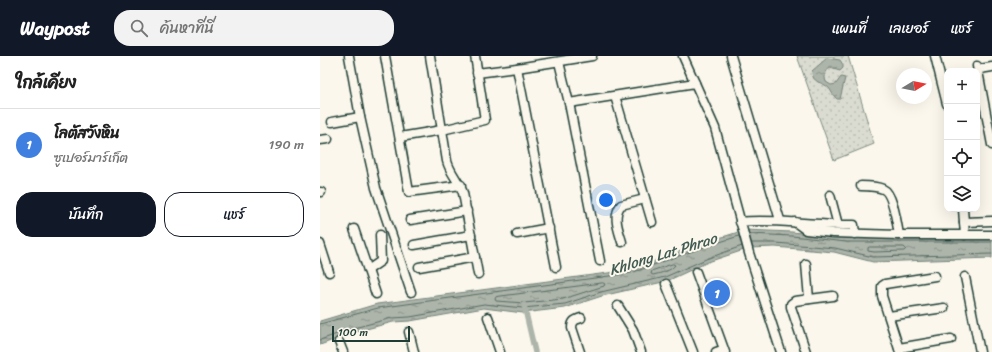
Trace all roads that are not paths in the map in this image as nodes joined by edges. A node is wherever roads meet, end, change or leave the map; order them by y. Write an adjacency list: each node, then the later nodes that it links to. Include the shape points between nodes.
1 (348, 56): 17 (street)
2 (385, 56): 20 (street)
3 (430, 56): 19 (street)
4 (475, 56): 12 (street)
5 (592, 56): 9 (street)
6 (684, 56): 13 (street)
7 (731, 56): 29 (street)
8 (935, 56): 14 (street)
9 (559, 62): 11 (street); 16 (street)
10 (992, 67): 21 (street, via 978,68)
11 (517, 68): 12 (street); 36 (street)
12 (477, 73): 19 (street, via 485,120)
13 (695, 83): 15 (street); 32 (street, via 715,128)
14 (944, 92)
15 (615, 96): 16 (street); 25 (street)
16 (569, 103): 49 (street)
17 (360, 117): 18 (street); 60 (street, via 376,188)
18 (332, 122)
19 (442, 130): 20 (street); 22 (street, via 448,165)
20 (400, 137): 22 (street, via 409,192)
21 (992, 145)
22 (461, 185): 26 (street)
23 (861, 186): 42 (street, via 884,189 888,193)
24 (830, 194): 35 (street)
25 (645, 199): 31 (street); 45 (street, via 618,208 616,216)
26 (466, 211): 28 (street); 41 (street)
27 (963, 212): 34 (street)
28 (410, 220)
29 (780, 220): 32 (street); 33 (street)
30 (992, 221): 34 (street)
31 (652, 222)
32 (740, 222): 80 (street)
33 (795, 222): 35 (street); 39 (street, via 806,230)
34 (964, 222): 43 (street)
35 (838, 225): 39 (street, via 854,225)
36 (549, 228): 38 (street); 52 (street)
37 (354, 230): 53 (street)
38 (517, 234)
39 (855, 234): 42 (street)
40 (380, 235): 53 (street, via 381,261)
41 (471, 235): 47 (street); 48 (street)
42 (899, 235): 43 (street)
43 (965, 235): 44 (street)
44 (992, 235)
45 (622, 242)
46 (320, 244): 54 (street)
47 (414, 244)
48 (475, 257): 51 (street); 56 (street)
49 (600, 261)
50 (806, 264): 63 (street)
51 (419, 267)
52 (556, 267)
53 (368, 270): 61 (street)
54 (329, 272)
55 (696, 272): 79 (street)
56 (478, 274)
57 (935, 276): 66 (street, via 882,286 881,291)
58 (965, 277): 82 (street)
59 (666, 284): 78 (street)
60 (411, 292)
61 (376, 294)
62 (833, 296): 63 (street)
63 (809, 299): 81 (street, via 794,301 790,307)
64 (618, 306): 77 (street, via 633,330)
65 (944, 308): 66 (street)
66 (889, 316): 72 (street)
67 (488, 317): 75 (street)
68 (581, 318): 76 (street, via 572,324)
69 (409, 332): 74 (street)
70 (951, 339): 72 (street)
71 (339, 342): 73 (street)
72 (899, 350)
73 (343, 352)
74 (414, 352)
75 (500, 352)
76 (580, 352)
77 (641, 352)
78 (693, 352)
79 (720, 352)
80 (781, 352)
81 (806, 352)
82 (980, 352)

